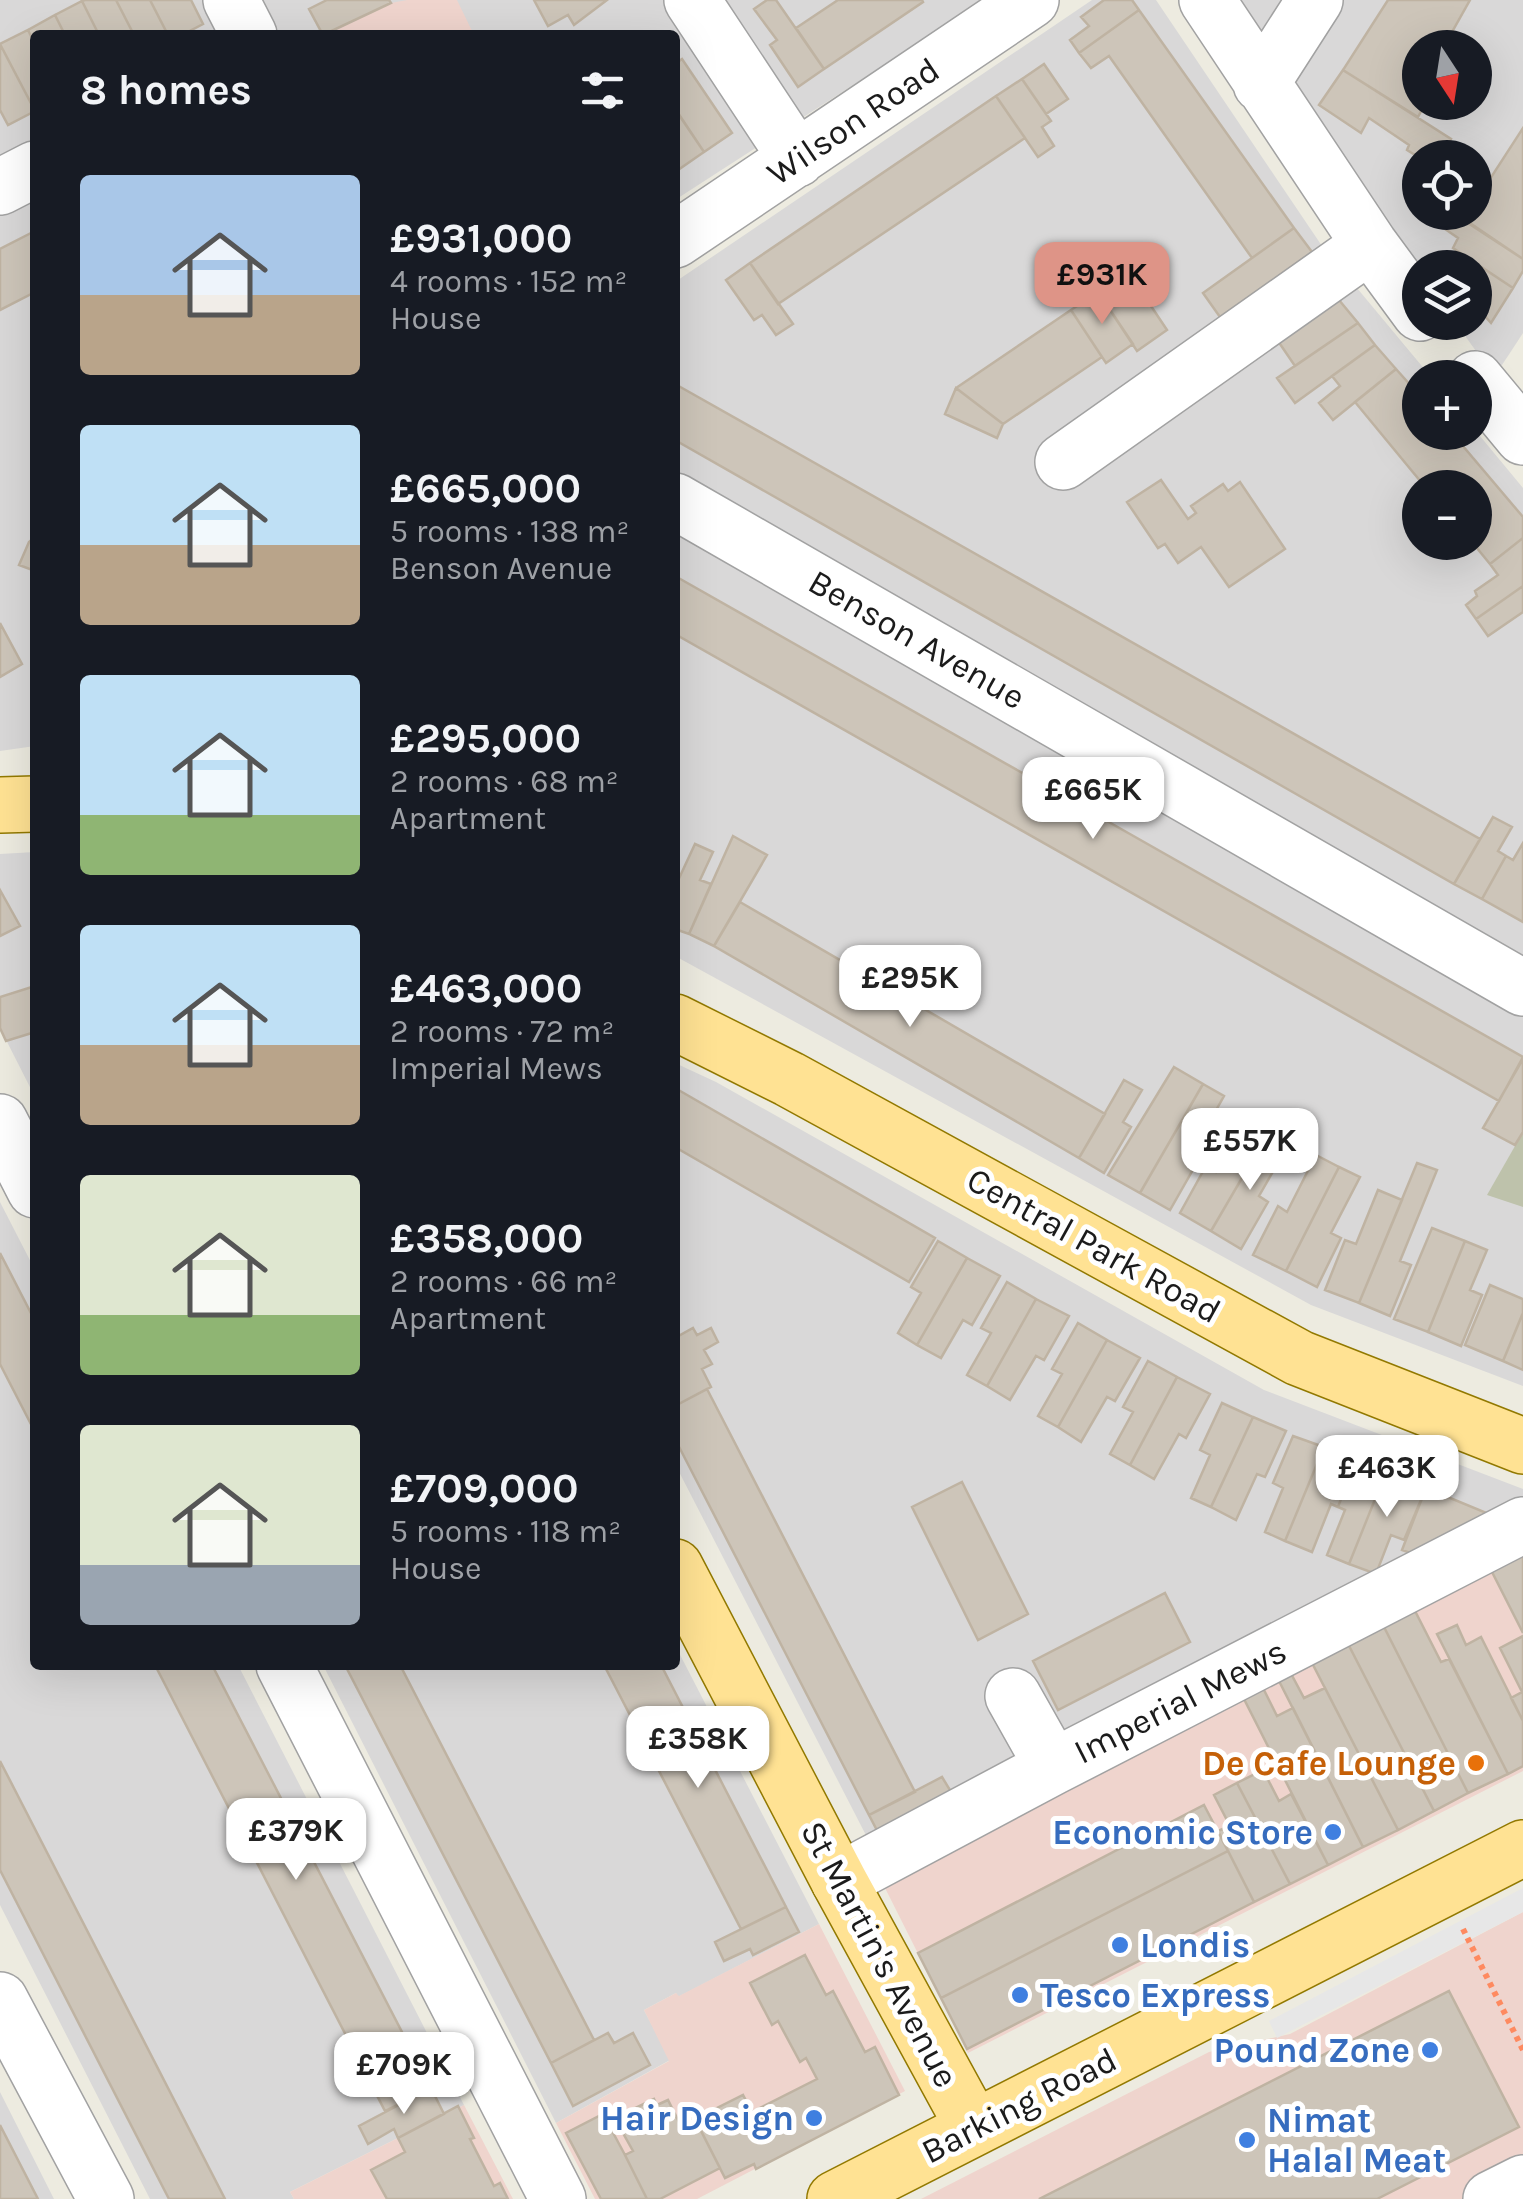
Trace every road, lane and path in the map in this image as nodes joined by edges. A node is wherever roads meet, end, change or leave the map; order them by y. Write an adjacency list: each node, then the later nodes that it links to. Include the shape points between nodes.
1 (231, 0): 6 (street)
2 (692, 0): 8 (street)
3 (1031, 0): 8 (street, Wilson Road)
4 (1207, 0): 7 (street)
5 (1315, 0): 7 (street)
6 (246, 30)
7 (1261, 84): 12 (street)
8 (797, 159): 11 (street, Wilson Road)
9 (30, 172): 10 (street)
10 (0, 187)
11 (680, 237)
12 (1370, 245): 13 (street); 16 (street)
13 (1402, 289)
14 (1445, 340): 15 (street)
15 (1499, 396)
16 (1063, 462)
17 (680, 504): 20 (street, Benson Avenue)
18 (0, 804): 19 (main road)
19 (30, 804)
20 (1523, 988)
21 (680, 1025): 24 (main road, Central Park Road, via 1300,1358)
22 (0, 1122): 23 (street)
23 (30, 1180)
24 (1523, 1446)
25 (1523, 1525): 29 (street, Imperial Mews)
26 (680, 1577): 31 (main road, St Martin's Avenue)
27 (287, 1670): 38 (street)
28 (1013, 1696): 29 (street)
29 (1053, 1767): 31 (street, Imperial Mews)
30 (1523, 1848): 32 (main road, Barking Road)
31 (839, 1882): 35 (main road, St Martin's Avenue)
32 (1443, 1888): 34 (path); 35 (main road, Barking Road)
33 (0, 2000): 37 (street)
34 (1523, 2050)
35 (974, 2128): 39 (main road, Barking Road)
36 (1523, 2183): 40 (street)
37 (106, 2199)
38 (558, 2199)
39 (835, 2199)
40 (1490, 2199)

